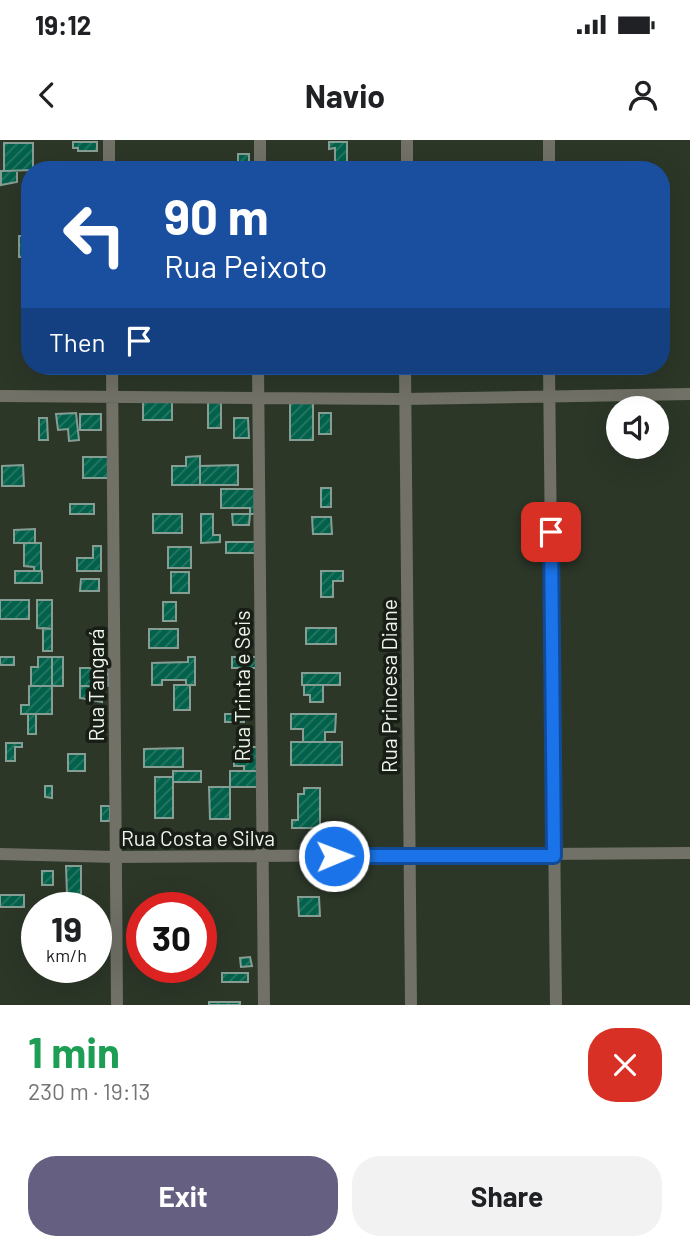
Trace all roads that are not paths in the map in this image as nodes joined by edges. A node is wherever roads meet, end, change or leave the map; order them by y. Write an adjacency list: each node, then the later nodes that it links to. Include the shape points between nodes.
1 (109, 140): 5 (street)
2 (260, 140): 6 (street)
3 (407, 140): 7 (street)
4 (549, 140): 8 (street)
5 (109, 161)
6 (260, 161)
7 (407, 161)
8 (549, 161)
9 (112, 375): 16 (street, Rua Tangará)
10 (258, 375): 15 (street, Rua Trinta e Seis)
11 (405, 375): 18 (street, Rua Princesa Diane)
12 (550, 375): 17 (street)
13 (690, 394): 17 (street)
14 (0, 396): 16 (street)
15 (258, 396): 16 (street); 18 (street); 22 (street, Rua Trinta e Seis)
16 (113, 397): 24 (street, Rua Tangará)
17 (550, 397): 18 (street); 23 (street)
18 (405, 398): 21 (street, Rua Princesa Diane)
19 (0, 853): 24 (street, Rua Costa e Silva)
20 (690, 853): 23 (street, Rua Costa e Silva)
21 (408, 855): 22 (street, Rua Costa e Silva); 23 (street, Rua Costa e Silva); 27 (street, Rua Princesa Diane)
22 (261, 856): 24 (street, Rua Costa e Silva); 26 (street, Rua Trinta e Seis)
23 (554, 856): 28 (street)
24 (115, 857): 25 (street, Rua Tangará)
25 (117, 1005)
26 (264, 1005)
27 (411, 1005)
28 (556, 1005)

